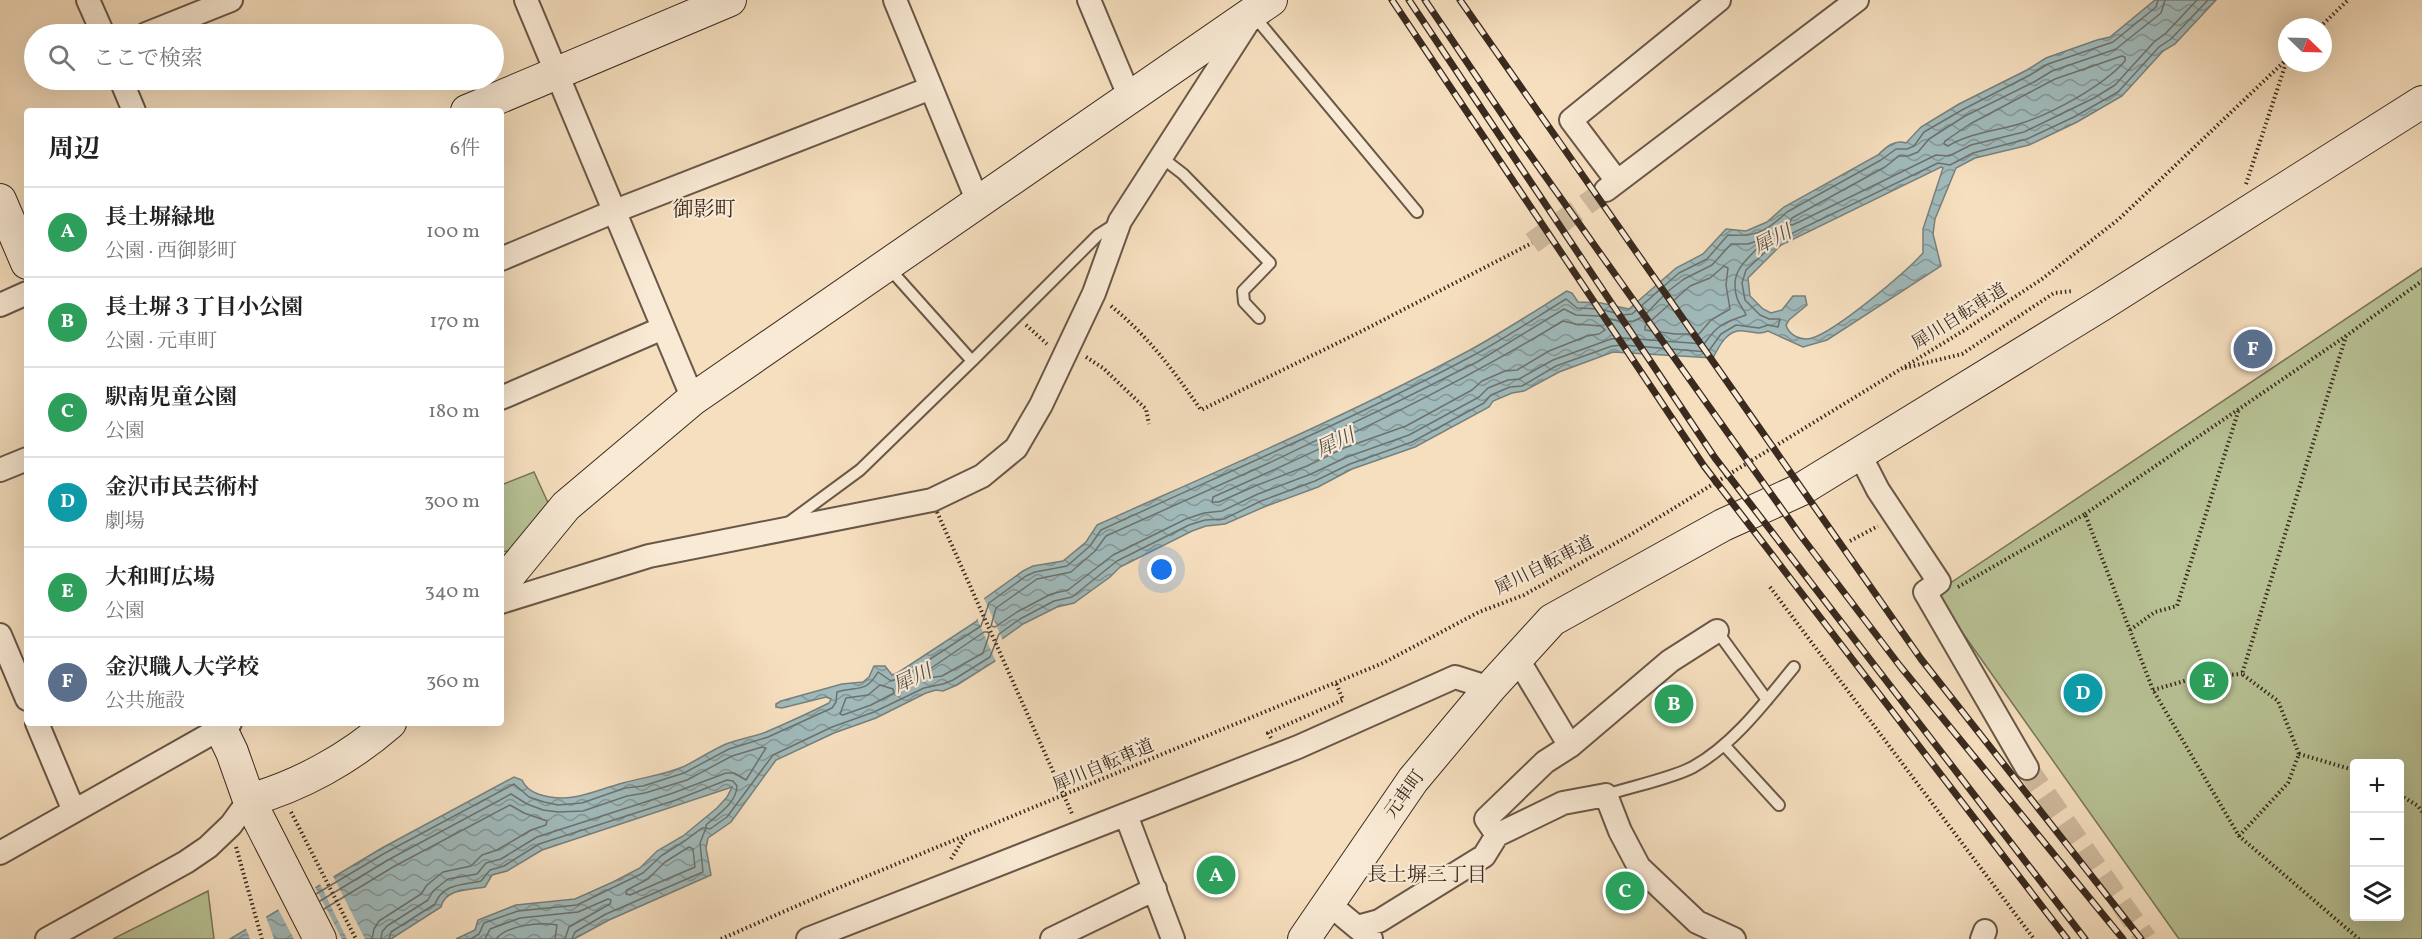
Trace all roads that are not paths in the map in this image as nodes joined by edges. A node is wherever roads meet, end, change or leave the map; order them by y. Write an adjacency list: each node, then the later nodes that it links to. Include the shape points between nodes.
1 (88, 0): 10 (street)
2 (231, 0): 11 (street)
3 (526, 0): 12 (street)
4 (730, 0): 12 (street)
5 (895, 0): 13 (street)
6 (1089, 0): 15 (street)
7 (1719, 0): 8 (street, via 1571,120 1612,185)
8 (1857, 0)
9 (1262, 7): 15 (street); 19 (street); 23 (lane)
10 (98, 24)
11 (171, 24)
12 (556, 72): 18 (street); 22 (street)
13 (931, 88): 21 (street); 22 (street)
14 (125, 90): 17 (street)
15 (1130, 98): 21 (street)
16 (2422, 102): 35 (street, 元車町)
17 (133, 108)
18 (473, 108)
19 (1161, 157): 24 (street); 30 (lane, via 1183,174 1270,263 1243,291 1244,302)
20 (0, 200): 25 (street)
21 (978, 202): 27 (street)
22 (615, 211): 26 (street); 31 (street)
23 (1417, 212)
24 (1120, 221): 32 (lane, via 1098,235); 38 (street, via 1094,293 1041,405 1016,448 982,476 932,500)
25 (24, 256)
26 (504, 258)
27 (886, 265): 32 (lane); 34 (street)
28 (24, 294): 29 (street)
29 (0, 305)
30 (1259, 318)
31 (663, 327): 33 (street); 34 (street)
32 (972, 361): 38 (lane, via 860,470)
33 (504, 397)
34 (693, 399): 39 (street, via 566,506)
35 (1859, 453): 43 (street, 元車町, via 1800,490 1723,525 1552,620); 55 (street, via 1878,490 1940,582 1925,592)
36 (24, 460): 37 (street)
37 (0, 470)
38 (776, 531): 40 (street, via 650,556)
39 (504, 581)
40 (504, 601)
41 (1717, 631): 48 (lane); 54 (street, via 1670,661)
42 (0, 635): 44 (street)
43 (1516, 658): 46 (street, 元車町); 54 (street)
44 (6, 666): 47 (street)
45 (1794, 668): 48 (lane)
46 (1490, 688): 60 (street, via 1455,677 1278,755); 64 (street, 元車町, via 1413,780)
47 (24, 694)
48 (1767, 700): 53 (lane)
49 (38, 726): 58 (street)
50 (221, 726): 58 (street)
51 (223, 726): 59 (street)
52 (387, 726): 59 (street, via 366,745 283,790)
53 (1724, 745): 56 (lane, via 1691,768); 57 (lane)
54 (1570, 746): 61 (street, via 1545,762 1486,819)
55 (2027, 768)
56 (1606, 795): 61 (street, via 1563,802); 65 (street, via 1639,867)
57 (1779, 805)
58 (74, 811): 62 (street)
59 (256, 814): 67 (street, via 231,825 193,857); 68 (street)
60 (1126, 815): 63 (street); 69 (street)
61 (1497, 836): 66 (street, via 1484,856)
62 (0, 853)
63 (1155, 889): 70 (street); 71 (street)
64 (1329, 904): 66 (street); 72 (street, 元車町)
65 (1695, 931): 73 (street)
66 (1364, 933)
67 (47, 939)
68 (320, 939)
69 (808, 939)
70 (1052, 939)
71 (1173, 939)
72 (1305, 939)
73 (1734, 939)

